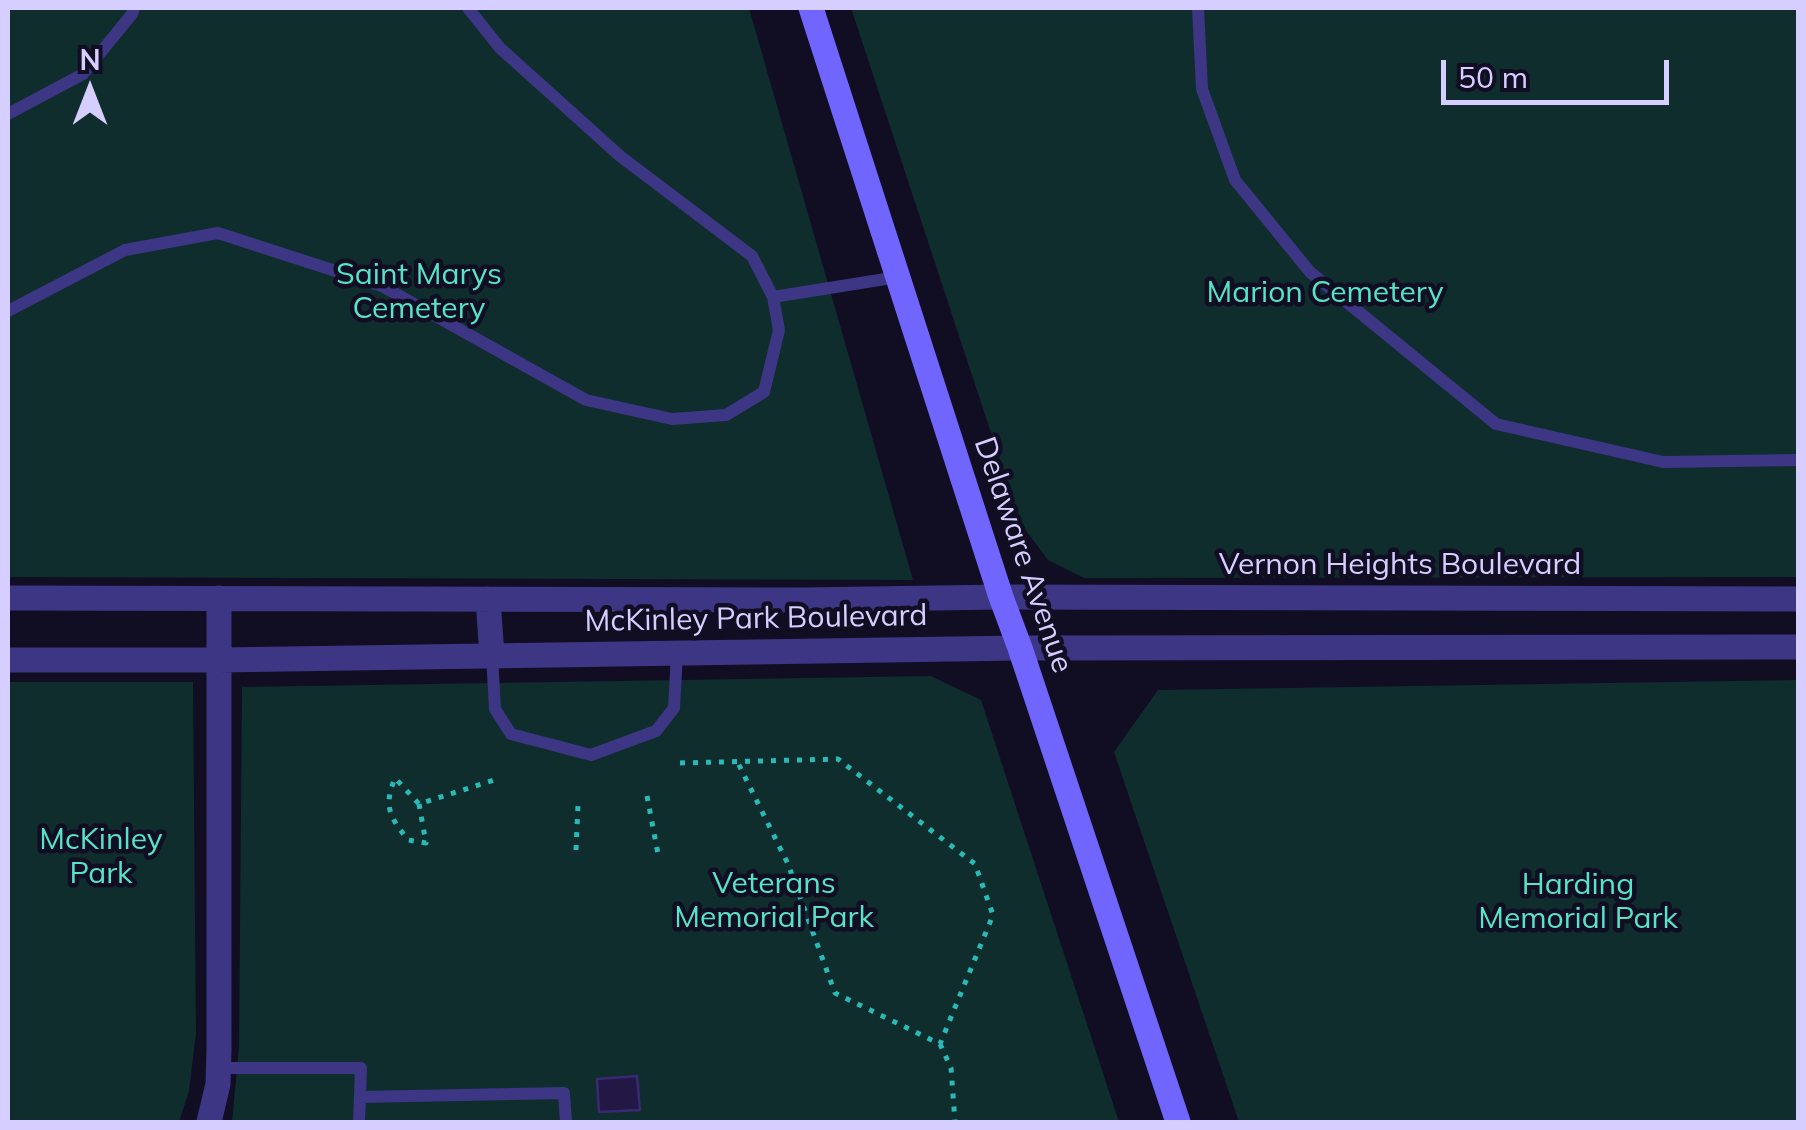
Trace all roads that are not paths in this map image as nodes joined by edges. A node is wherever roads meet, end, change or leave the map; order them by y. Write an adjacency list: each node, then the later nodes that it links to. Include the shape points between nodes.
1 (134, 8): 5 (lane, via 83,74)
2 (468, 8): 7 (lane, via 500,48 620,156 752,256)
3 (811, 8): 6 (main road, Delaware Avenue)
4 (1198, 8): 9 (lane, via 1202,89 1235,180 1310,272 1496,424 1663,462)
5 (8, 114)
6 (898, 277): 7 (lane); 10 (main road, Delaware Avenue)
7 (773, 297): 8 (lane, via 778,330 764,392 726,415 672,419 586,400 382,286 218,233 125,250)
8 (8, 311)
9 (1798, 460)
10 (1001, 597): 13 (street, McKinley Park Boulevard); 14 (street, Vernon Heights Boulevard); 16 (main road, Delaware Avenue)
11 (8, 598): 12 (street, McKinley Park Boulevard)
12 (219, 598): 13 (street, McKinley Park Boulevard); 20 (street)
13 (488, 598): 18 (street)
14 (1798, 599)
15 (1798, 647): 16 (street)
16 (1020, 648): 17 (street, McKinley Park Boulevard); 26 (main road, Delaware Avenue)
17 (678, 653): 18 (street, McKinley Park Boulevard); 18 (lane, via 674,708 656,731 591,755 512,734 494,709)
18 (492, 656): 20 (street, McKinley Park Boulevard)
19 (8, 660): 20 (street, McKinley Park Boulevard)
20 (219, 660): 21 (street)
21 (218, 1068): 22 (lane, via 361,1068); 23 (street)
22 (360, 1097): 24 (lane); 25 (lane, via 564,1093)
23 (209, 1122)
24 (359, 1122)
25 (566, 1122)
26 (1178, 1122)

